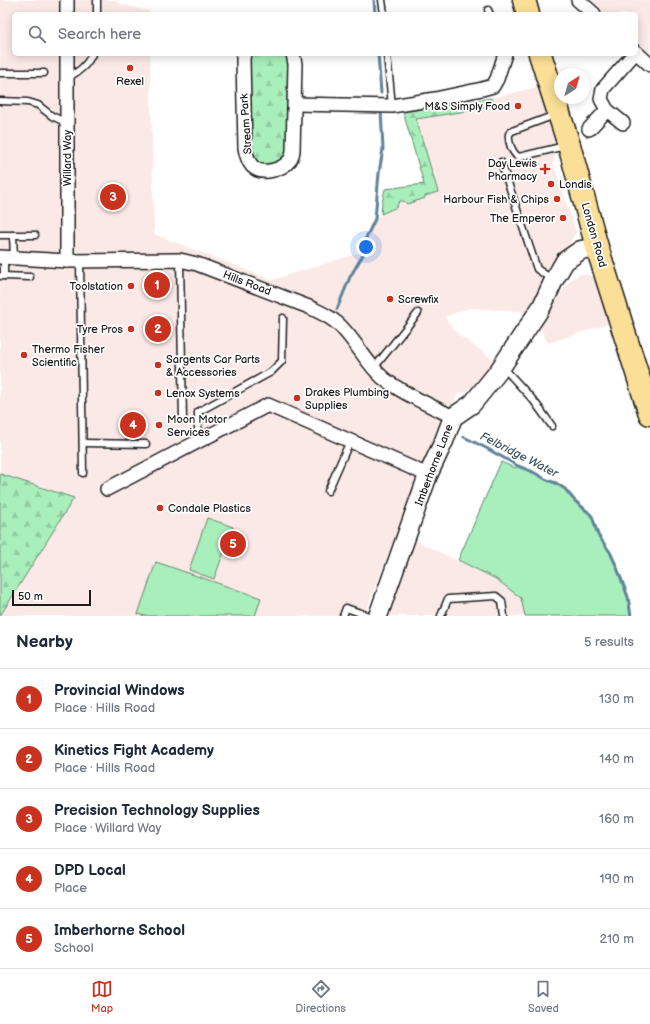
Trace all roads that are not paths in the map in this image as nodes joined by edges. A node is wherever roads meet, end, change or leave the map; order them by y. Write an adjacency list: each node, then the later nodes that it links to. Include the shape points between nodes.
1 (66, 0): 6 (street)
2 (97, 0): 7 (lane)
3 (382, 0): 8 (lane)
4 (524, 0): 9 (highway)
5 (578, 0): 10 (street)
6 (67, 12)
7 (97, 12)
8 (384, 12)
9 (527, 12)
10 (592, 12)
11 (638, 55): 20 (street)
12 (67, 56): 23 (street, Willard Way)
13 (91, 56): 23 (lane, via 86,64)
14 (244, 56): 25 (street, Stream Park, via 245,148 252,166 270,171 291,159)
15 (293, 56): 25 (street, Stream Park)
16 (387, 56): 26 (lane)
17 (504, 56): 26 (street, via 493,86)
18 (541, 56): 28 (highway, London Road)
19 (632, 56): 27 (street, via 604,89 601,99)
20 (650, 65)
21 (0, 72): 22 (lane)
22 (44, 73)
23 (67, 78): 29 (street, Willard Way)
24 (0, 101): 29 (lane, via 38,105)
25 (295, 104): 26 (street)
26 (392, 106)
27 (607, 110): 30 (street); 31 (street)
28 (559, 114): 32 (highway, London Road); 32 (lane, via 512,131 508,138 514,153 519,157)
29 (67, 123): 40 (street, Willard Way)
30 (622, 123)
31 (589, 129)
32 (569, 145): 37 (highway, London Road)
33 (501, 162): 43 (lane, via 537,269)
34 (0, 234): 35 (lane)
35 (13, 235): 36 (lane); 38 (lane)
36 (35, 235)
37 (597, 247): 43 (street, Imberhorne Lane, via 581,250 565,261); 48 (highway, London Road)
38 (6, 257): 40 (street, Hills Road); 41 (lane)
39 (180, 260): 40 (street, Hills Road); 47 (street, Hills Road, via 197,264 323,314 344,330); 50 (lane)
40 (73, 261): 54 (lane)
41 (2, 276): 42 (lane)
42 (30, 277)
43 (554, 280): 46 (street, Imberhorne Lane, via 542,306)
44 (418, 313): 47 (lane)
45 (283, 318): 53 (lane, via 282,361 271,372 198,412)
46 (502, 366): 49 (street, Imberhorne Lane, via 472,404); 51 (lane, via 534,401)
47 (374, 368): 49 (street, Hills Road, via 398,388)
48 (650, 414)
49 (453, 417): 57 (street, Imberhorne Lane)
50 (183, 420)
51 (552, 426)
52 (350, 441): 53 (street, via 268,405); 57 (street); 59 (lane)
53 (198, 442): 58 (street)
54 (83, 444): 55 (lane); 56 (lane)
55 (146, 444)
56 (84, 473)
57 (428, 475): 62 (street, Imberhorne Lane)
58 (107, 490)
59 (328, 491)
60 (343, 616): 61 (lane, via 346,608)
61 (369, 616)
62 (378, 616)
63 (441, 616): 64 (lane, via 448,599 496,596 502,601)
64 (504, 616)

